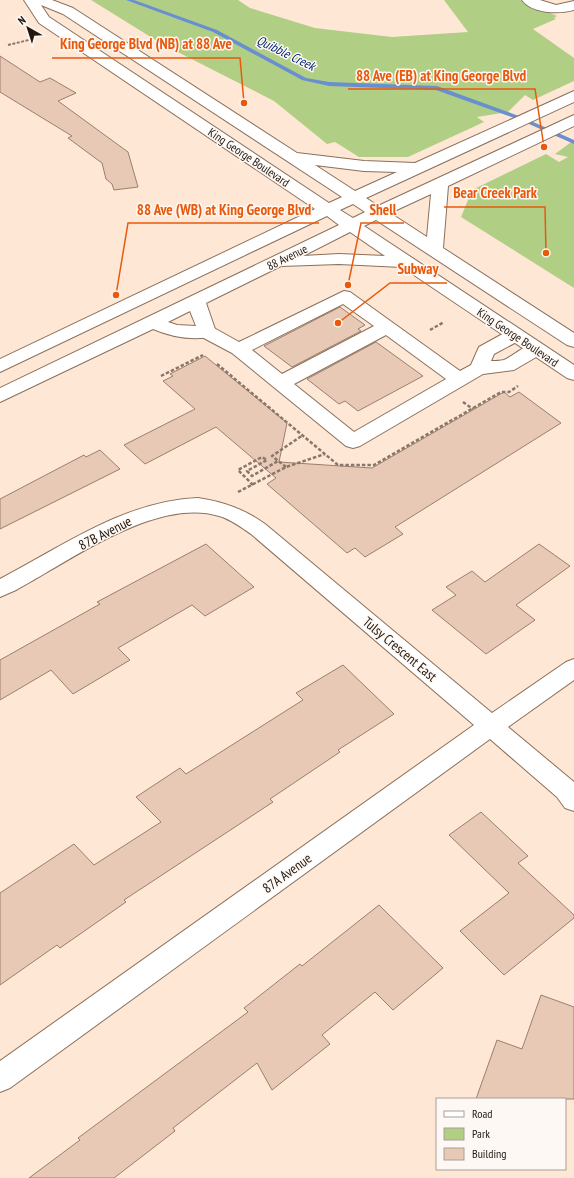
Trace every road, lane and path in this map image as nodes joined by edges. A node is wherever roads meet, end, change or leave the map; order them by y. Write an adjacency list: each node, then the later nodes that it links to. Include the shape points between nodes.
1 (31, 0): 13 (main road, King George Boulevard, via 44,20)
2 (40, 0): 9 (main road, King George Boulevard, via 68,11)
3 (529, 0): 4 (main road, via 552,10 562,10)
4 (574, 5)
5 (33, 39): 6 (path)
6 (8, 45)
7 (574, 96): 10 (main road, 88 Avenue)
8 (574, 120): 11 (main road, 88 Avenue)
9 (291, 157): 10 (main road, via 364,166); 12 (main road, King George Boulevard)
10 (417, 167): 12 (main road, 88 Avenue)
11 (440, 183): 14 (main road, 88 Avenue); 16 (main road)
12 (353, 197): 13 (main road, 88 Avenue); 14 (main road, King George Boulevard)
13 (327, 209): 15 (main road, King George Boulevard); 29 (main road, 88 Avenue)
14 (377, 213): 15 (main road, 88 Avenue); 16 (main road, King George Boulevard)
15 (351, 226): 17 (main road, King George Boulevard); 18 (main road, 88 Avenue)
16 (434, 250): 24 (main road, King George Boulevard)
17 (406, 262): 18 (main road, via 339,259); 23 (main road, King George Boulevard)
18 (275, 263): 19 (main road, 88 Avenue)
19 (196, 301): 20 (main road, 88 Avenue); 22 (main road)
20 (153, 322): 22 (main road, via 174,331); 36 (main road, 88 Avenue)
21 (387, 327): 25 (main road, via 344,296); 33 (main road); 34 (main road)
22 (207, 332): 25 (main road)
23 (515, 335): 26 (main road, King George Boulevard); 30 (main road, via 486,351)
24 (574, 341)
25 (239, 349): 34 (main road)
26 (536, 349): 30 (main road, via 507,366); 31 (main road, King George Boulevard)
27 (205, 355): 32 (path)
28 (211, 359): 39 (path)
29 (0, 366)
30 (479, 368): 33 (main road)
31 (574, 374)
32 (161, 376)
33 (460, 380): 34 (main road, via 353,441)
34 (280, 383)
35 (521, 384): 38 (path)
36 (0, 396)
37 (460, 400): 38 (path)
38 (473, 409): 40 (path, via 374,465 338,465)
39 (303, 435): 40 (path); 41 (path, via 272,456)
40 (325, 454): 42 (path)
41 (278, 461): 42 (path); 43 (path, via 252,476 247,471 267,460 262,457 238,470)
42 (286, 467): 43 (path)
43 (254, 485): 44 (path)
44 (236, 493)
45 (218, 508): 46 (main road, 87B Avenue, via 169,508 123,522); 48 (main road, Tulsy Crescent East, via 237,515 258,529)
46 (0, 589)
47 (574, 668): 48 (main road, 87A Avenue)
48 (490, 726): 49 (main road, Tulsy Crescent East, via 566,790); 50 (main road, 87A Avenue)
49 (574, 801)
50 (0, 1078)

